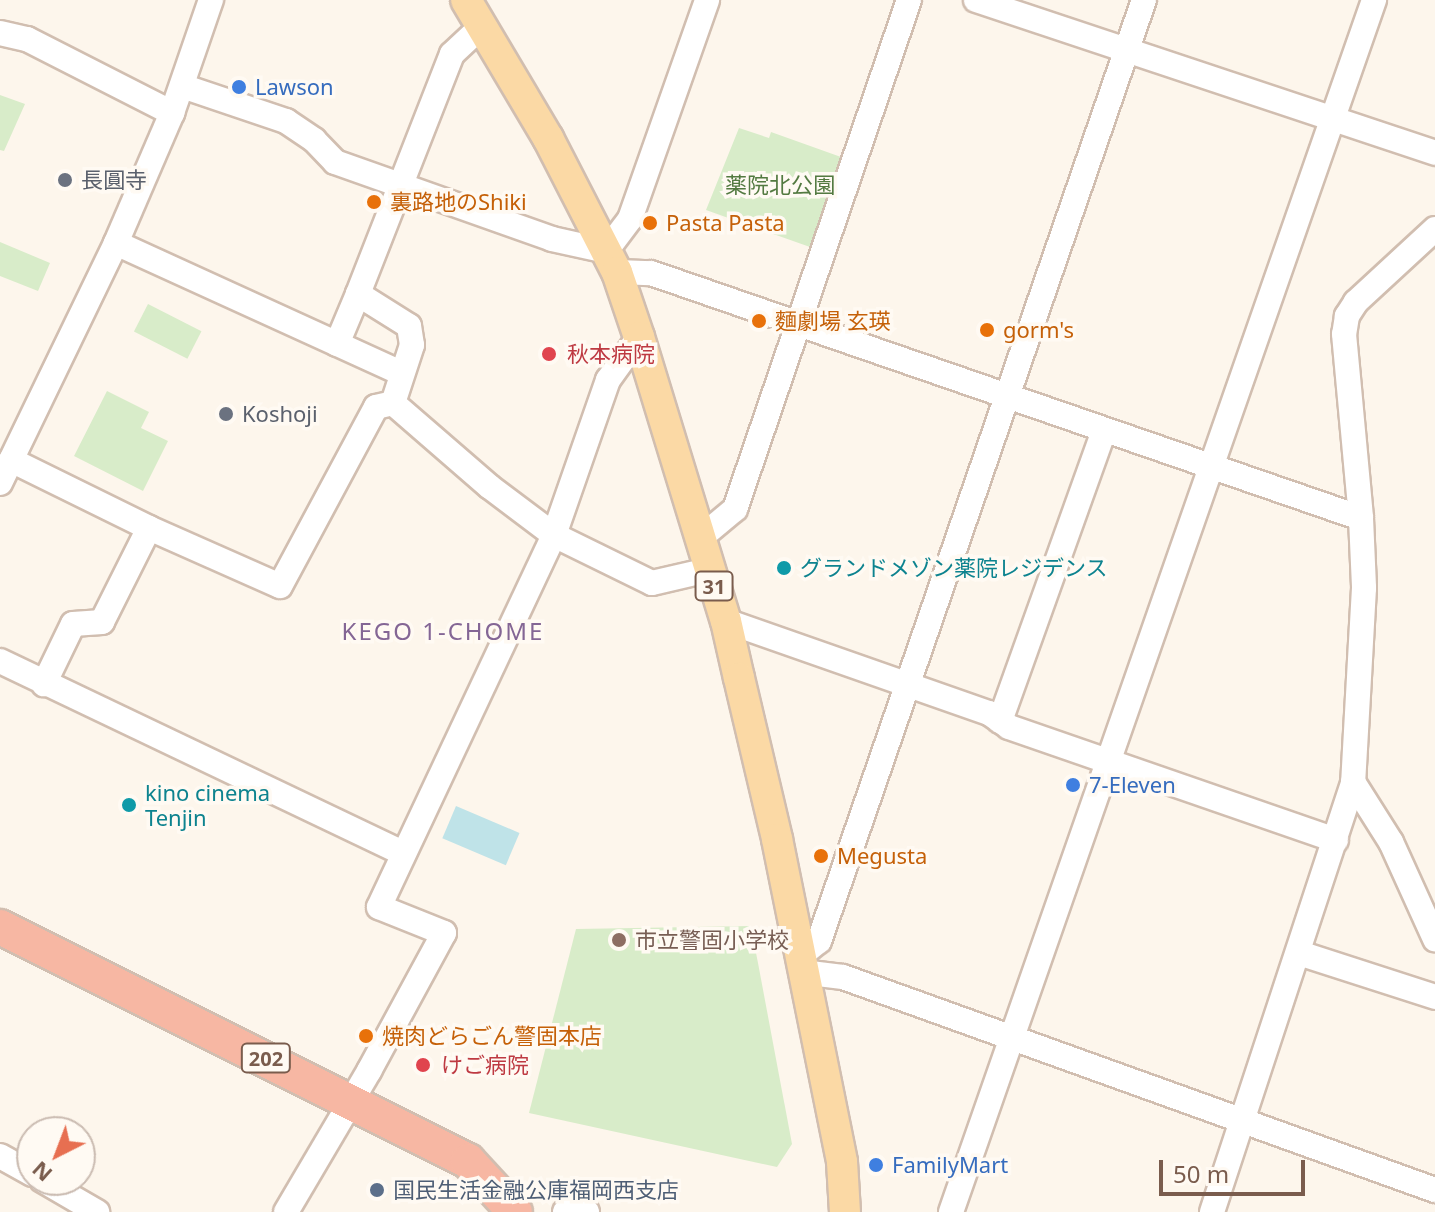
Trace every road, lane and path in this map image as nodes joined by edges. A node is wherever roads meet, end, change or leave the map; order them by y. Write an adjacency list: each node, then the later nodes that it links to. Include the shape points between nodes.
1 (211, 0): 10 (street)
2 (707, 0): 17 (street)
3 (909, 0): 19 (street)
4 (976, 0): 9 (street)
5 (1144, 0): 9 (street)
6 (1374, 0): 12 (street)
7 (473, 8): 14 (street); 17 (main road, 31)
8 (0, 33): 11 (street, via 27,39)
9 (1127, 49): 12 (street); 23 (street)
10 (182, 86): 11 (street); 14 (street, via 286,121 335,162)
11 (172, 113): 16 (street)
12 (1333, 116): 13 (street); 27 (street)
13 (1435, 153)
14 (401, 187): 17 (street); 18 (street)
15 (1435, 229): 29 (street, via 1347,316 1344,334)
16 (116, 243): 21 (street); 26 (street)
17 (611, 261): 19 (street); 20 (main road, 31)
18 (358, 294): 21 (street); 22 (street, via 409,326 412,345)
19 (799, 325): 23 (street); 32 (street, via 735,509)
20 (639, 337): 31 (street, via 608,380); 32 (main road, 31)
21 (337, 344): 22 (street)
22 (401, 373): 24 (street)
23 (1009, 398): 25 (street); 37 (street)
24 (393, 403): 30 (street, via 376,407 280,586); 31 (street)
25 (1104, 431): 27 (street); 38 (street)
26 (11, 460): 28 (street); 30 (street)
27 (1209, 468): 29 (street); 39 (street)
28 (0, 483)
29 (1361, 518): 40 (street, via 1364,588)
30 (149, 528): 36 (street, via 102,622 73,624)
31 (554, 535): 33 (street, via 652,583); 42 (street)
32 (699, 539): 33 (main road, 31)
33 (708, 570): 34 (main road, 31)
34 (726, 621): 37 (street); 46 (main road, 31)
35 (0, 661): 36 (street)
36 (44, 684): 42 (street)
37 (910, 685): 38 (street); 46 (street, via 819,941)
38 (1000, 721): 39 (street)
39 (1109, 762): 41 (street); 48 (street)
40 (1353, 782): 41 (street); 44 (street, via 1391,842)
41 (1336, 840): 45 (street)
42 (403, 853): 49 (street, via 379,907 444,933)
43 (0, 927): 49 (highway, 202)
44 (1435, 939)
45 (1299, 953): 47 (street); 50 (street)
46 (801, 965): 48 (street); 58 (main road, 31, via 842,1162)
47 (1435, 997)
48 (1012, 1038): 50 (street); 59 (street)
49 (351, 1100): 54 (street); 55 (highway, 202, via 468,1161)
50 (1243, 1119): 51 (street); 60 (street)
51 (1435, 1190)
52 (70, 1196): 53 (street)
53 (97, 1212)
54 (286, 1212)
55 (515, 1212)
56 (565, 1212): 57 (street)
57 (587, 1212)
58 (845, 1212)
59 (951, 1212)
60 (1212, 1212)

